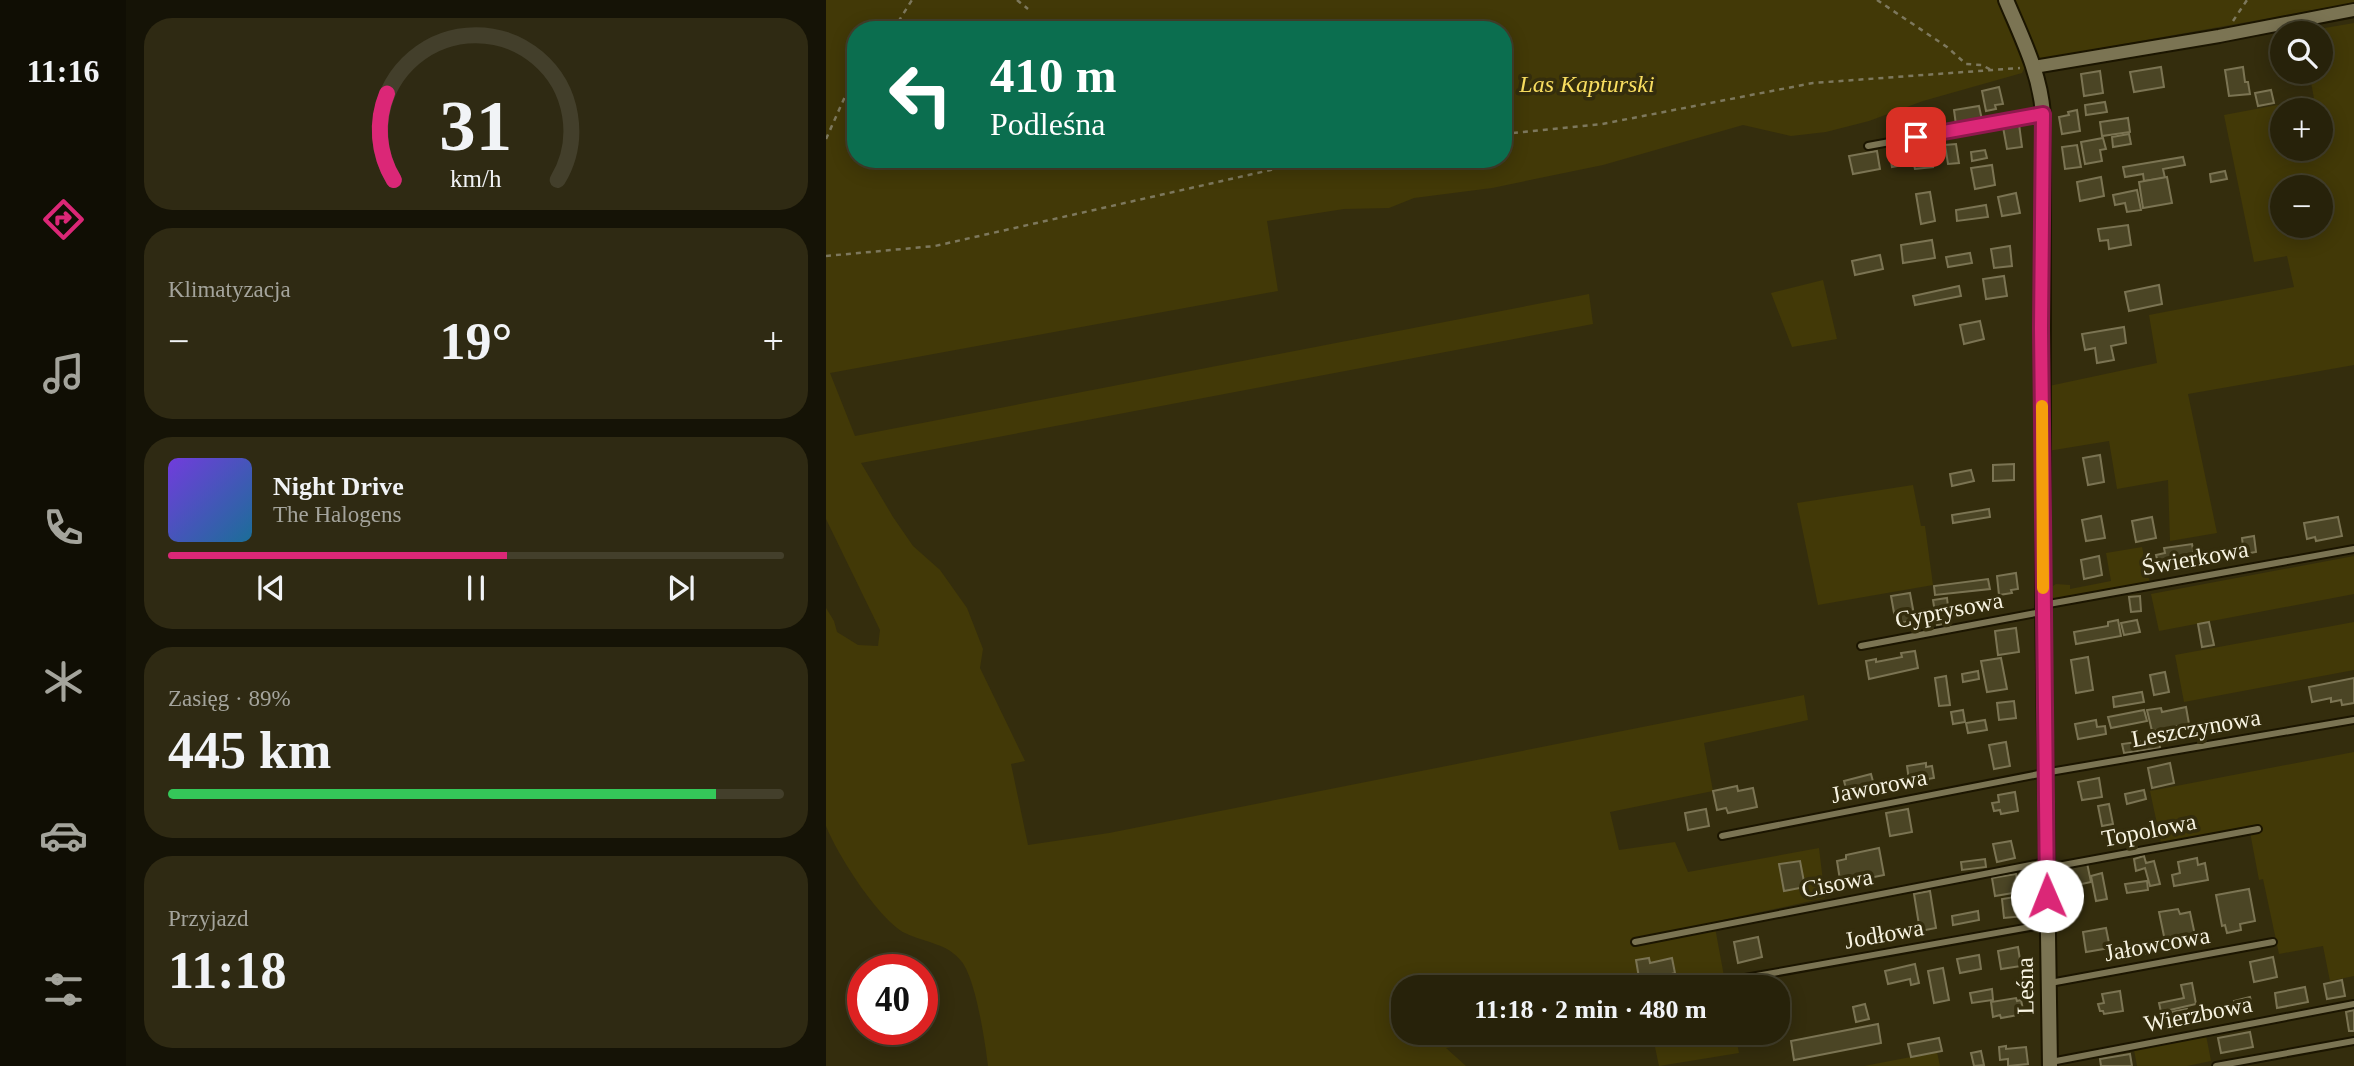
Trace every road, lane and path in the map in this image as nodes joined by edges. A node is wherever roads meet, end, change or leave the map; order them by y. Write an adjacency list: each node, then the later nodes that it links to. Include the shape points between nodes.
1 (912, 0): 8 (path)
2 (1017, 0): 6 (path)
3 (1877, 0): 11 (path, via 1966,64)
4 (2006, 0): 10 (street, Leśna)
5 (2247, 0): 9 (path)
6 (1028, 9)
7 (2354, 10): 9 (street)
8 (899, 21)
9 (2223, 35): 10 (street)
10 (2034, 67): 11 (path); 13 (street, Leśna)
11 (1991, 70): 14 (path, via 1813,83 1602,124)
12 (847, 92): 15 (path)
13 (2043, 114): 16 (lane); 20 (street, Leśna)
14 (1512, 133)
15 (826, 139)
16 (1868, 146)
17 (1279, 168): 18 (path, via 935,246)
18 (826, 256)
19 (2354, 549): 20 (lane, Świerkowa)
20 (2043, 608): 21 (lane, Cyprysowa); 23 (street, Leśna)
21 (1861, 646)
22 (2354, 720): 23 (lane, Leszczynowa)
23 (2044, 773): 25 (lane, Jaworowa); 26 (street, Leśna)
24 (2258, 829): 26 (lane, Topolowa)
25 (1722, 836)
26 (2046, 865): 27 (street, Leśna); 28 (lane, Cisowa)
27 (2047, 924): 30 (lane, Jodłowa); 31 (street, Leśna)
28 (1635, 942)
29 (2273, 942): 31 (lane, Jałowcowa)
30 (1762, 975)
31 (2048, 983): 34 (street, Leśna)
32 (2354, 1004): 34 (lane, Wierzbowa)
33 (2354, 1041): 35 (lane)
34 (2050, 1064)
35 (2216, 1066)

